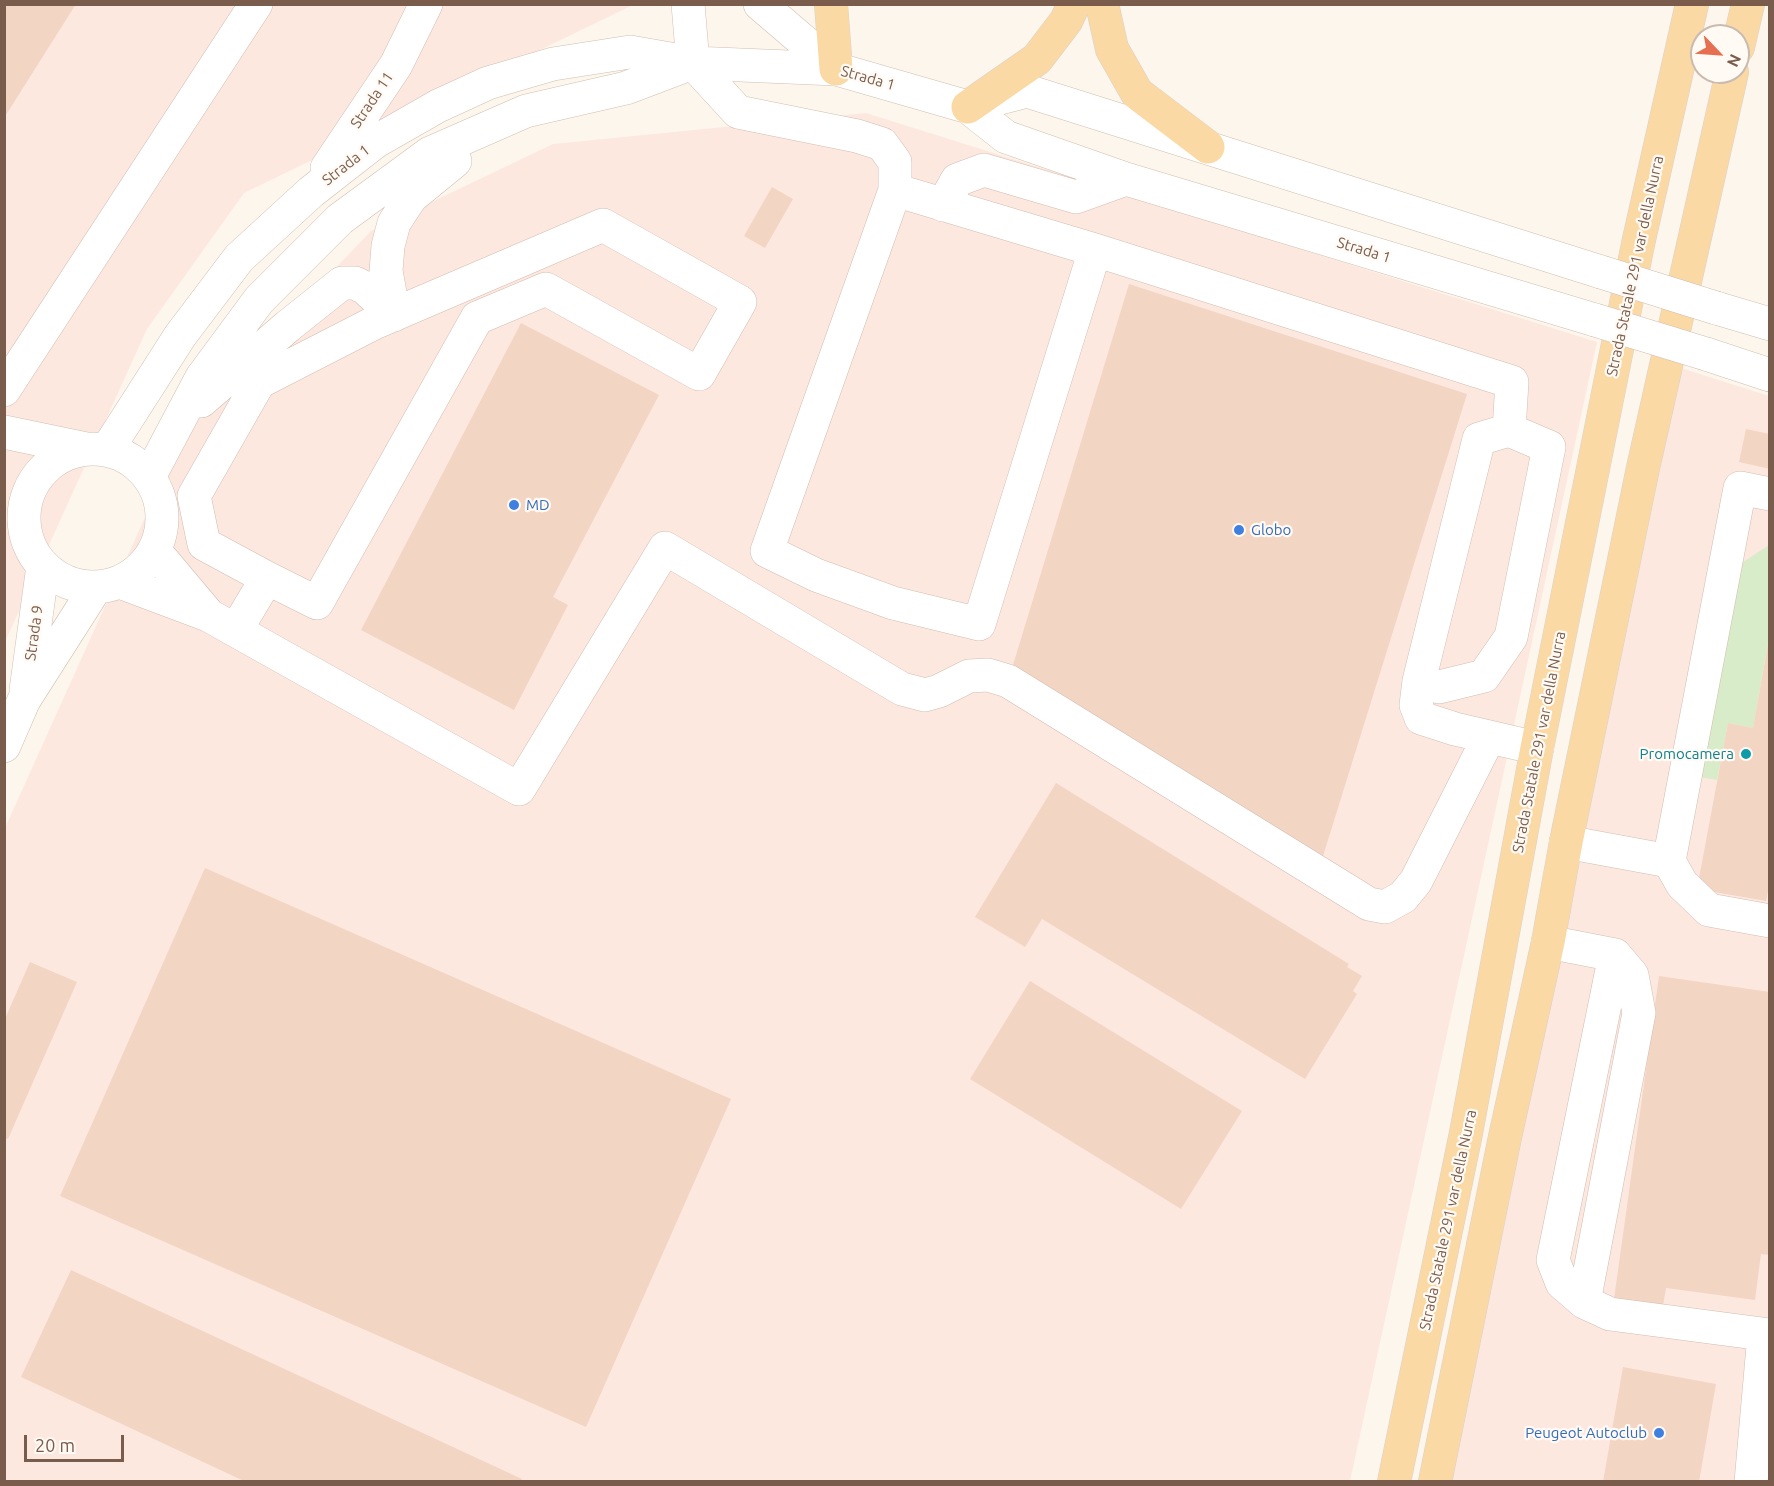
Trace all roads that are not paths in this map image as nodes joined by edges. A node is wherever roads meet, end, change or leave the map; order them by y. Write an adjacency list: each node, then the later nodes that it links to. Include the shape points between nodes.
1 (256, 4): 27 (street)
2 (426, 4): 19 (street, Strada 11, via 396,65)
3 (688, 4): 11 (street)
4 (760, 4): 12 (street)
5 (831, 4): 12 (main road)
6 (1074, 4): 14 (main road, via 1037,59)
7 (1102, 4): 16 (main road, via 1113,49 1137,93)
8 (1692, 4): 45 (main road, Strada Statale 291 var della Nurra, via 1638,244)
9 (1762, 4): 10 (main road)
10 (1745, 24)
11 (693, 63): 12 (street, Strada 1); 15 (street, Strada 1, via 626,88); 18 (street, via 738,112 882,144 895,162); 19 (street, Strada 1, via 630,52 553,64 488,84 438,106 375,142)
12 (836, 69): 14 (street, Strada 1)
13 (1729, 84): 46 (main road, via 1643,468)
14 (968, 107): 16 (street, via 1027,91); 17 (street, Strada 1, via 1006,137)
15 (526, 111): 23 (street, via 439,173 411,197 394,223 386,270); 28 (street, Strada 1, via 430,153 340,219 259,300 202,377)
16 (1208, 147): 25 (street, bridge)
17 (1126, 179): 20 (street, via 1076,197 984,170 957,180); 26 (street, Strada 1, bridge)
18 (895, 190): 20 (street); 21 (street, via 767,551 816,575 893,603 979,624)
19 (311, 192): 31 (street, Strada 1, via 239,258)
20 (943, 205): 21 (street)
21 (1095, 250): 29 (street, via 1512,382)
22 (453, 289): 23 (street); 24 (street); 24 (street, via 603,225 740,302 699,374 546,289 477,318)
23 (394, 315): 28 (street, via 365,288 355,283 342,284); 37 (street, via 259,382 194,496 204,544)
24 (473, 324): 37 (street, via 317,603)
25 (1770, 324)
26 (1770, 375)
27 (4, 390)
28 (179, 420): 32 (street, Strada 1)
29 (1509, 430): 41 (street, via 1479,439); 41 (street, via 1550,447 1511,637 1484,676 1439,687)
30 (4, 432): 31 (street)
31 (97, 449): 32 (street, via 123,455); 34 (street, via 65,454 47,466)
32 (149, 477): 35 (street, via 162,513)
33 (1770, 494): 47 (street, via 1740,488)
34 (14, 515): 36 (street)
35 (154, 550): 38 (street, via 140,569); 39 (street)
36 (43, 566): 38 (street, via 58,578 77,585); 42 (street, Strada 9)
37 (267, 578): 40 (street)
38 (108, 584): 39 (street); 42 (street, Strada 9)
39 (208, 615): 40 (street)
40 (237, 630): 43 (street, via 519,789 665,548 902,689 925,695 939,692 969,675 1008,681 1369,904 1385,908 1403,897 1416,881)
41 (1419, 681): 43 (street, via 1416,705 1421,718)
42 (24, 700): 44 (street, Strada 9)
43 (1489, 737): 45 (street)
44 (4, 746)
45 (1537, 748): 51 (main road, Strada Statale 291 var della Nurra, via 1466,1133)
46 (1566, 842): 47 (street); 49 (main road)
47 (1669, 861): 48 (street, via 1682,884 1709,910)
48 (1770, 921)
49 (1548, 942): 50 (street, via 1615,955 1632,975 1639,1013 1584,1302 1610,1314); 52 (main road)
50 (1767, 1335): 53 (street)
51 (1394, 1482)
52 (1435, 1482)
53 (1751, 1482)

